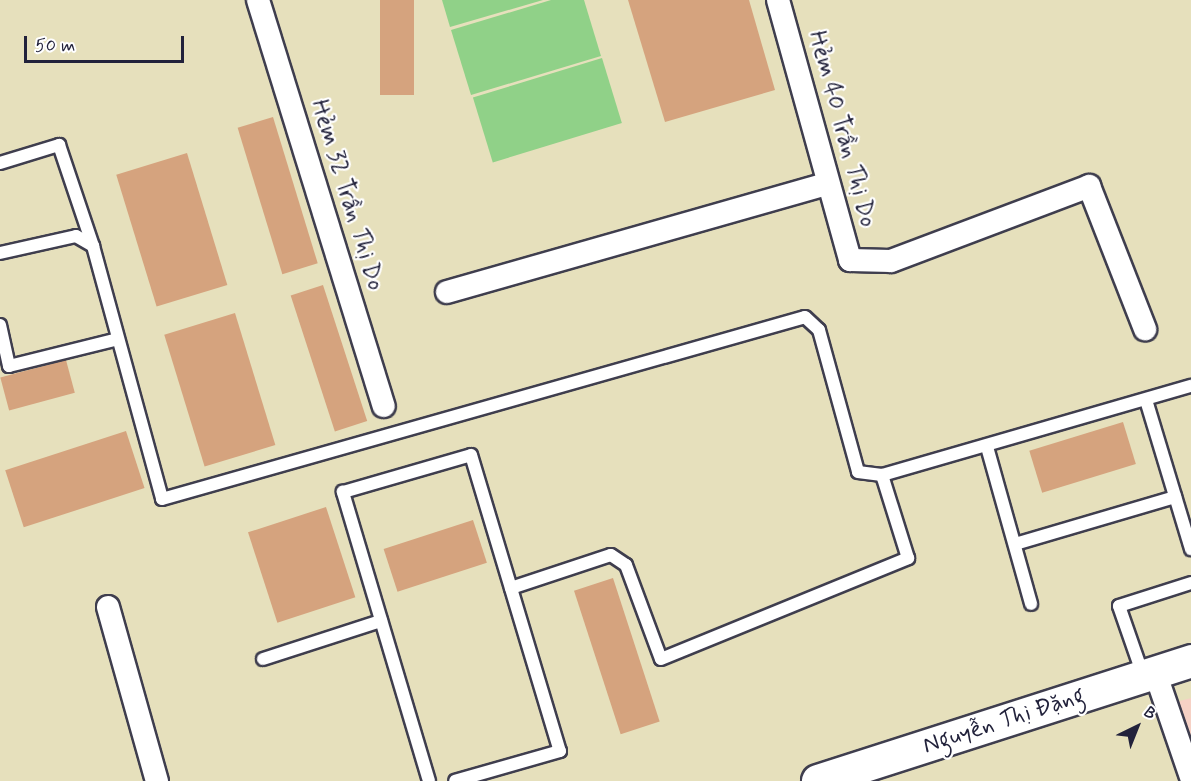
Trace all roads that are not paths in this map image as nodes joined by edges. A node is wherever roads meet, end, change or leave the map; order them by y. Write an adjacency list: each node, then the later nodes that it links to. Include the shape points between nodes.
1 (258, 0): 13 (street, Hẻm 32 Trần Thị Do)
2 (778, 0): 4 (street, Hẻm 40 Trần Thị Do)
3 (0, 163): 5 (lane, via 59,145)
4 (825, 184): 7 (street); 9 (street, Hẻm 40 Trần Thị Do, via 850,260 891,261 1092,187)
5 (93, 246): 6 (lane, via 76,236); 10 (lane)
6 (0, 253)
7 (447, 292)
8 (0, 325): 10 (lane, via 9,366)
9 (1145, 329)
10 (118, 339): 15 (lane, via 162,499 805,317 819,330 858,472)
11 (1191, 386): 12 (lane)
12 (1146, 400): 14 (lane); 16 (lane)
13 (384, 406)
14 (987, 447): 15 (lane); 17 (lane)
15 (882, 475): 20 (lane, via 908,558 661,659 626,565 611,555)
16 (1175, 497): 17 (lane); 18 (lane)
17 (1015, 544): 21 (lane)
18 (1191, 549)
19 (1191, 583): 26 (lane, via 1119,606)
20 (511, 588): 23 (lane, via 471,455 343,492); 27 (lane, via 560,751)
21 (1031, 604)
22 (108, 607): 29 (street)
23 (381, 621): 24 (lane); 30 (lane)
24 (263, 659)
25 (1191, 661): 26 (street, Nguyễn Thị Đặng)
26 (1149, 673): 28 (street); 33 (street, Nguyễn Thị Đặng)
27 (500, 768): 31 (lane); 32 (lane)
28 (1191, 777)
29 (158, 781)
30 (429, 781)
31 (456, 781)
32 (503, 781)
33 (818, 781)

